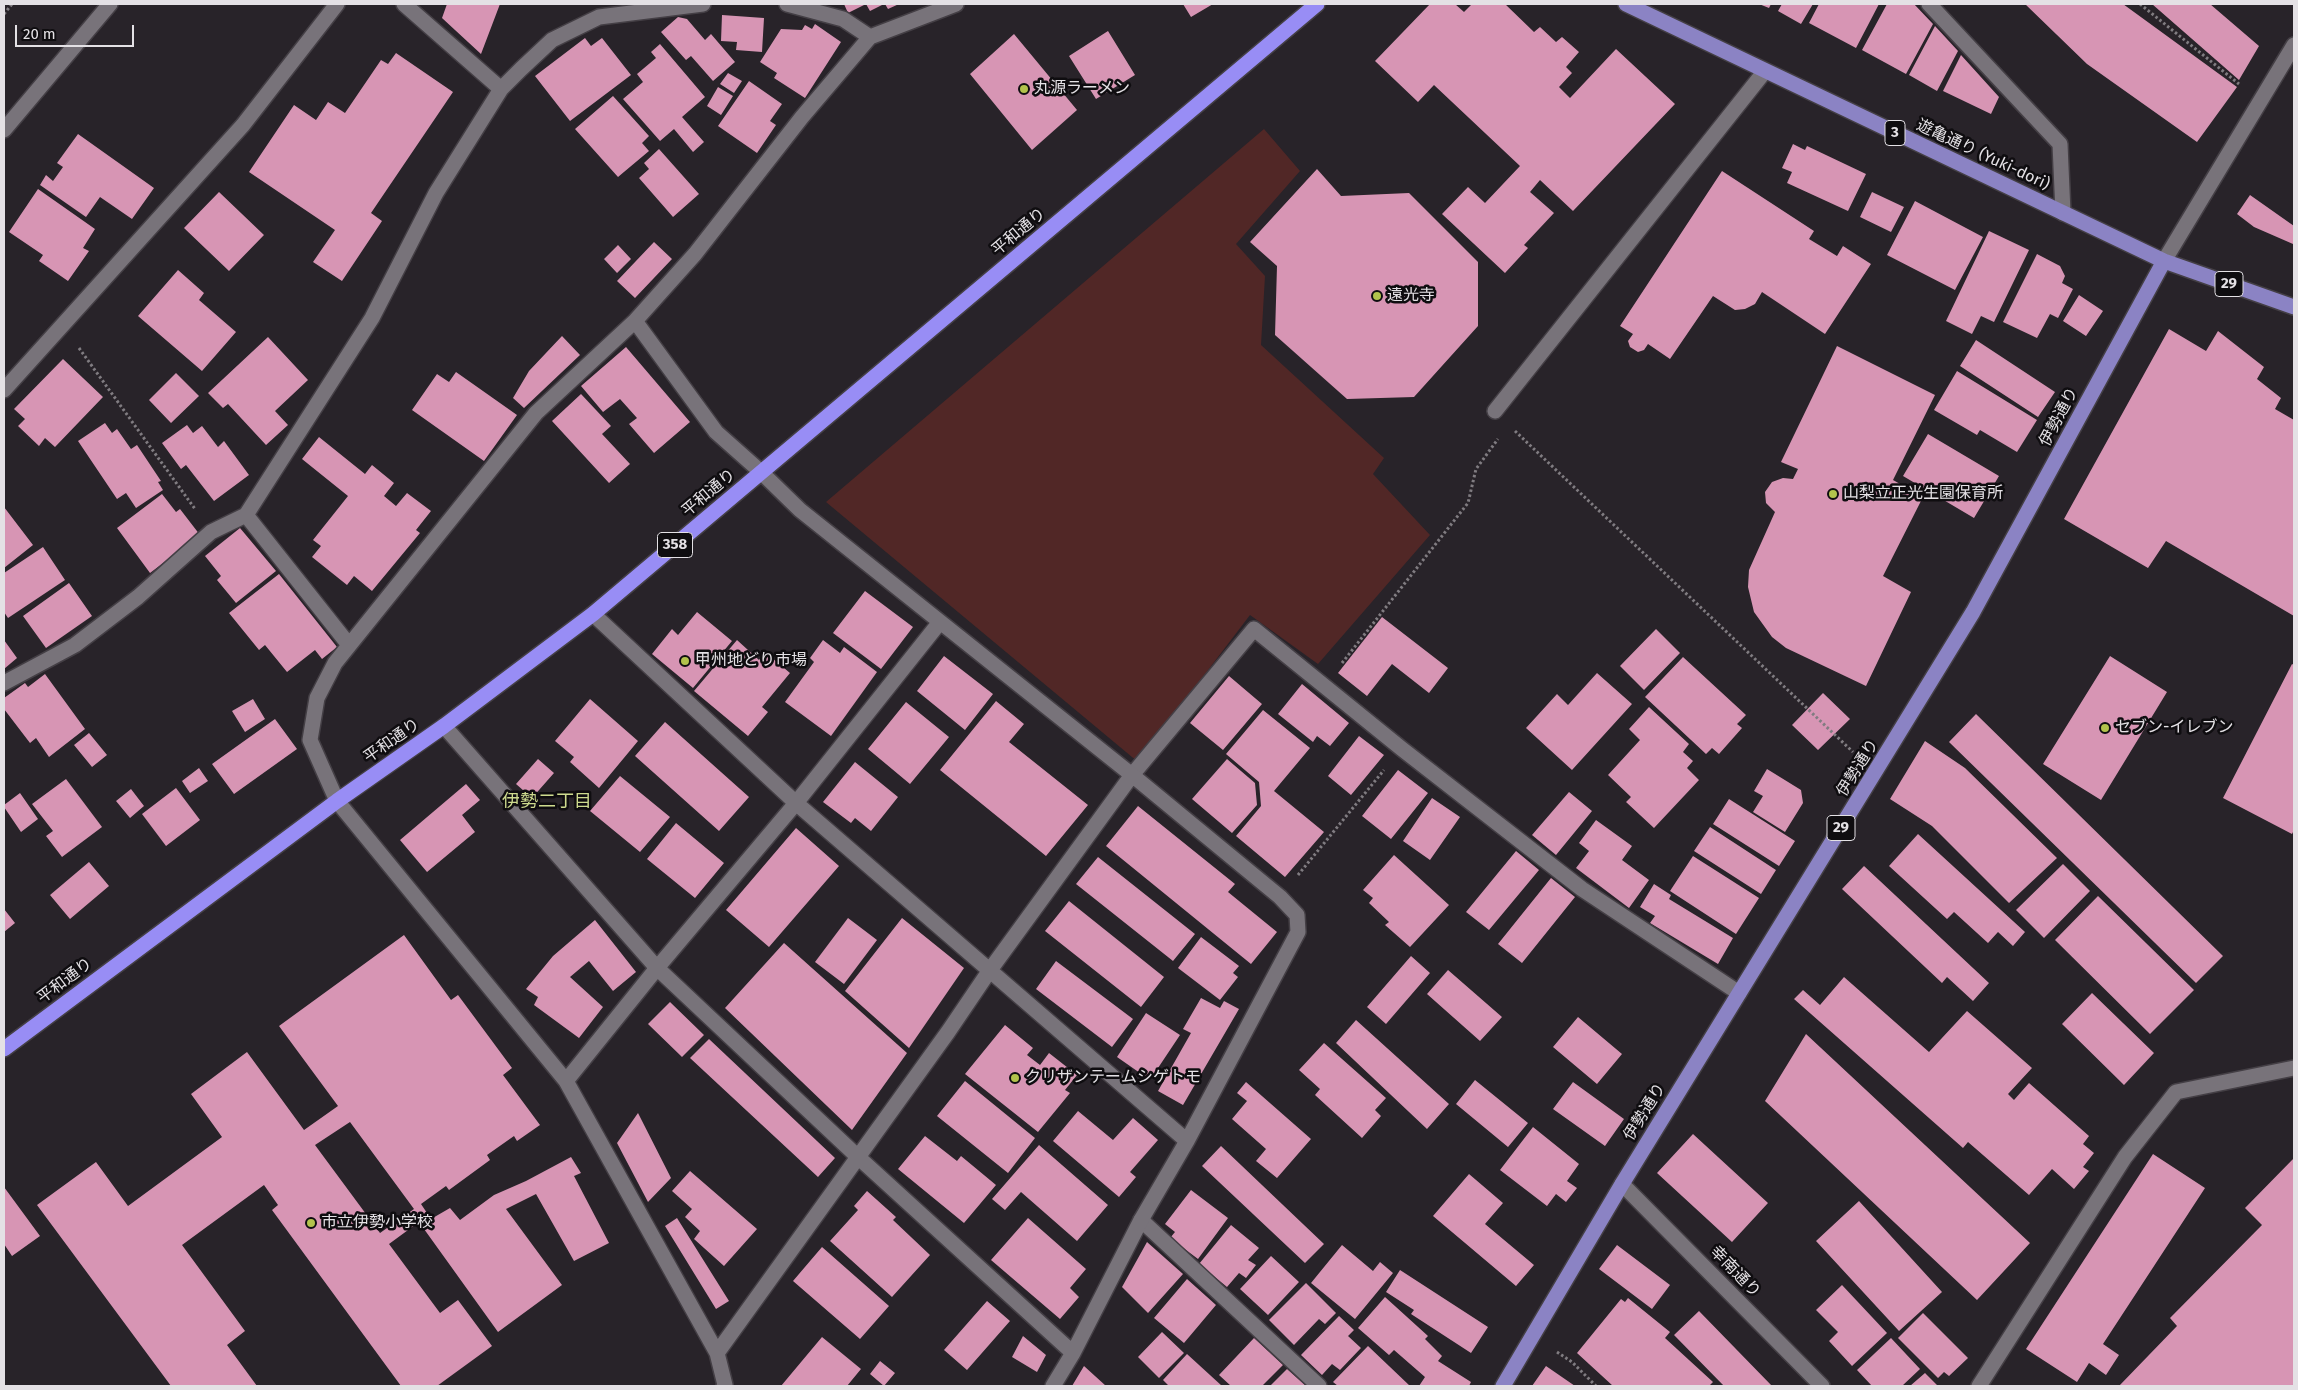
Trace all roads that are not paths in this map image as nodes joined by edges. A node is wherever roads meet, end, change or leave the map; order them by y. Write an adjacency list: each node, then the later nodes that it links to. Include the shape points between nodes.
1 (110, 4): 14 (street)
2 (337, 4): 19 (street, via 243,125)
3 (404, 4): 13 (street)
4 (703, 4): 13 (street, via 599,17 552,40)
5 (788, 4): 10 (street, via 843,19)
6 (956, 4): 10 (street)
7 (1317, 4): 21 (highway, 平和通り / 358)
8 (1626, 4): 12 (main road, 遊亀通り (Yuki-dori) / 3)
9 (1929, 4): 15 (street, via 2060,144)
10 (870, 37): 18 (street, via 802,116 695,254)
11 (2294, 45): 16 (street)
12 (1765, 71): 15 (main road, 遊亀通り (Yuki-dori) / 3); 20 (street)
13 (501, 89): 22 (street, via 436,193 372,318)
14 (4, 130)
15 (2063, 213): 16 (main road, 遊亀通り (Yuki-dori) / 3)
16 (2164, 261): 17 (main road, 29); 33 (main road, 伊勢通り / 29, via 1973,612)
17 (2294, 307)
18 (635, 321): 21 (street, via 716,432); 25 (street, via 536,413)
19 (4, 390)
20 (1495, 412)
21 (761, 472): 23 (highway, 平和通り / 358); 24 (street, via 800,510)
22 (246, 515): 25 (street); 26 (street, via 211,532 138,597 75,645)
23 (593, 614): 27 (highway, 平和通り / 358); 30 (street)
24 (940, 622): 28 (street); 30 (street)
25 (349, 645): 29 (street, via 335,663 317,698 310,740)
26 (4, 683)
27 (444, 726): 29 (highway, 平和通り / 358); 31 (street)
28 (1132, 776): 32 (street); 33 (street, via 1254,629 1582,888); 37 (street, via 1280,897 1297,915 1298,932)
29 (337, 801): 34 (highway, 平和通り / 358); 36 (street)
30 (796, 803): 31 (street); 32 (street)
31 (657, 968): 36 (street); 38 (street)
32 (990, 970): 37 (street); 38 (street)
33 (1739, 994): 39 (main road, 伊勢通り / 29)
34 (4, 1049)
35 (2294, 1068): 48 (street, via 2176,1092 2124,1157)
36 (566, 1081): 41 (street)
37 (1187, 1141): 40 (street)
38 (858, 1157): 41 (street); 42 (street)
39 (1622, 1184): 46 (main road, 伊勢通り / 29); 47 (street, 幸南通り)
40 (1142, 1220): 42 (street); 45 (street)
41 (716, 1353): 43 (street)
42 (1073, 1353): 44 (street)
43 (725, 1386)
44 (1053, 1386)
45 (1319, 1386)
46 (1504, 1386)
47 (1822, 1386)
48 (1979, 1386)

